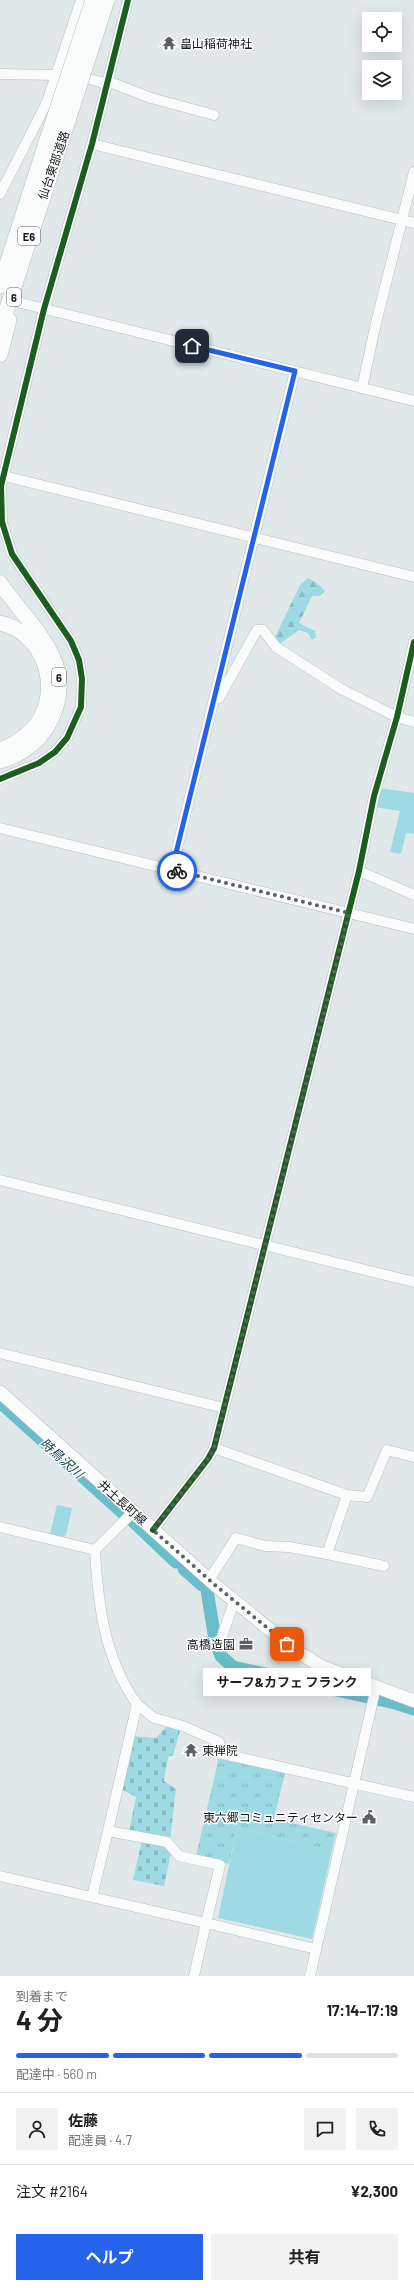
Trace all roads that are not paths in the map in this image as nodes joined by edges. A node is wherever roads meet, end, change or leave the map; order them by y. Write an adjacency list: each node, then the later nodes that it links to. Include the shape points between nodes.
1 (81, 0): 5 (street)
2 (93, 0): 9 (highway, 仙台東部道路 / E6, bridge)
3 (107, 0): 9 (highway, 仙台東部道路 / E6, bridge)
4 (128, 0): 7 (street)
5 (57, 73): 6 (street); 7 (street); 12 (street, via 47,102)
6 (0, 74)
7 (107, 82): 8 (street, via 151,98); 10 (street)
8 (214, 115)
9 (54, 141): 15 (highway, 仙台東部道路 / E6); 16 (highway, 仙台東部道路 / E6)
10 (92, 144): 13 (street); 18 (street)
11 (414, 172): 13 (street)
12 (0, 194)
13 (402, 220): 14 (street); 22 (street)
14 (414, 223)
15 (28, 239): 19 (highway, 仙台東部道路 / E6); 20 (highway, 6)
16 (0, 286)
17 (21, 303): 18 (street)
18 (44, 310): 21 (street); 24 (street)
19 (0, 330)
20 (0, 355)
21 (295, 371): 22 (street); 25 (street)
22 (362, 388): 23 (street)
23 (414, 400)
24 (4, 476): 25 (street); 35 (street, via 1,486 2,522 12,554 71,641 79,660 82,678 81,707 67,738 55,752 39,763)
25 (255, 538): 26 (street); 30 (street)
26 (414, 577)
27 (0, 582): 34 (highway, 6, via 46,642 54,657 60,684 56,709 45,731 26,748)
28 (0, 623): 33 (highway, 6, via 17,629 33,643 44,662 49,682 46,705 37,724 23,738)
29 (414, 642): 31 (street)
30 (214, 699): 31 (street, via 219,698 257,630 263,630 276,647 304,666); 37 (street)
31 (397, 717): 32 (street); 38 (street, via 374,796)
32 (414, 722)
33 (0, 750)
34 (0, 761)
35 (0, 779)
36 (0, 828): 37 (street)
37 (172, 869): 40 (street)
38 (359, 871): 39 (street); 40 (street)
39 (414, 895)
40 (349, 913): 41 (street); 43 (street)
41 (414, 928)
42 (0, 1180): 43 (street)
43 (266, 1244): 44 (street); 47 (street)
44 (414, 1282)
45 (0, 1353): 47 (street)
46 (0, 1392): 51 (main road, 井土長町線)
47 (224, 1408): 48 (street)
48 (214, 1448): 50 (street); 53 (street)
49 (414, 1457): 50 (street, via 387,1450 367,1497)
50 (347, 1495): 55 (street, via 328,1551)
51 (133, 1512): 53 (main road, 井土長町線); 54 (street)
52 (0, 1527): 54 (street)
53 (153, 1530): 57 (main road, 井土長町線)
54 (95, 1550): 62 (street, via 98,1593 106,1639 116,1667)
55 (322, 1553): 56 (street); 57 (street, via 265,1546 236,1538)
56 (384, 1566)
57 (209, 1580): 58 (main road, 井土長町線)
58 (234, 1602): 59 (street, via 221,1640); 60 (main road, 井土長町線, via 296,1651)
59 (212, 1644)
60 (374, 1695): 61 (main road, 井土長町線); 63 (street)
61 (414, 1701)
62 (137, 1704): 63 (street, via 154,1718 215,1739 219,1742 219,1752); 65 (street)
63 (354, 1783): 64 (street); 69 (street)
64 (414, 1797)
65 (108, 1831): 67 (street); 68 (street, via 168,1842 179,1856 220,1865)
66 (0, 1876): 67 (street)
67 (92, 1897): 68 (street)
68 (206, 1923): 69 (street); 70 (street)
69 (316, 1949): 71 (street)
70 (194, 1976)
71 (310, 1976)

